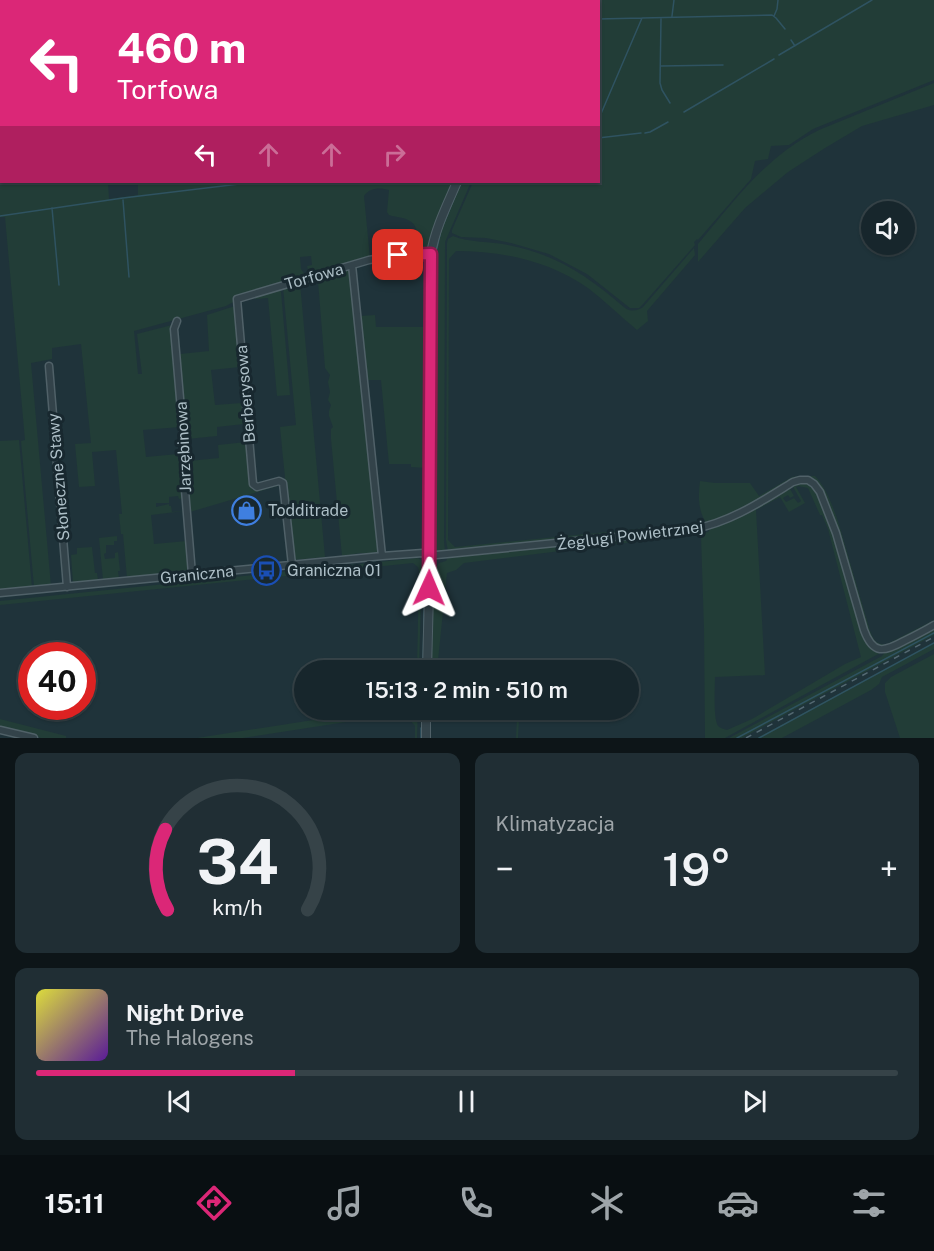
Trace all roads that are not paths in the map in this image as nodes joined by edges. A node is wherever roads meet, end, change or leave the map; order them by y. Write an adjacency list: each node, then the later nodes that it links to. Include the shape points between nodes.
1 (457, 183): 2 (street, via 437,228)
2 (431, 254): 3 (street, Torfowa, via 398,255); 7 (street)
3 (352, 265): 4 (street, Torfowa, via 238,298); 8 (street)
4 (237, 302): 9 (street, Berberysowa, via 254,486 281,481 284,484)
5 (177, 321): 10 (street, Jarzębinowa, via 174,329)
6 (49, 366): 11 (street, Słoneczne Stawy)
7 (430, 554): 8 (street, Graniczna); 13 (street, Żeglugi Powietrznej, via 703,528 794,482 808,480 820,492 831,517 872,645 882,650 891,648); 14 (street)
8 (382, 556): 9 (street, Graniczna)
9 (292, 565): 10 (street, Graniczna)
10 (192, 574): 11 (street, Graniczna)
11 (67, 587): 12 (street, Graniczna)
12 (0, 593)
13 (934, 626)
14 (427, 660)
15 (426, 720): 18 (street)
16 (0, 730): 17 (street)
17 (34, 738)
18 (426, 738)

